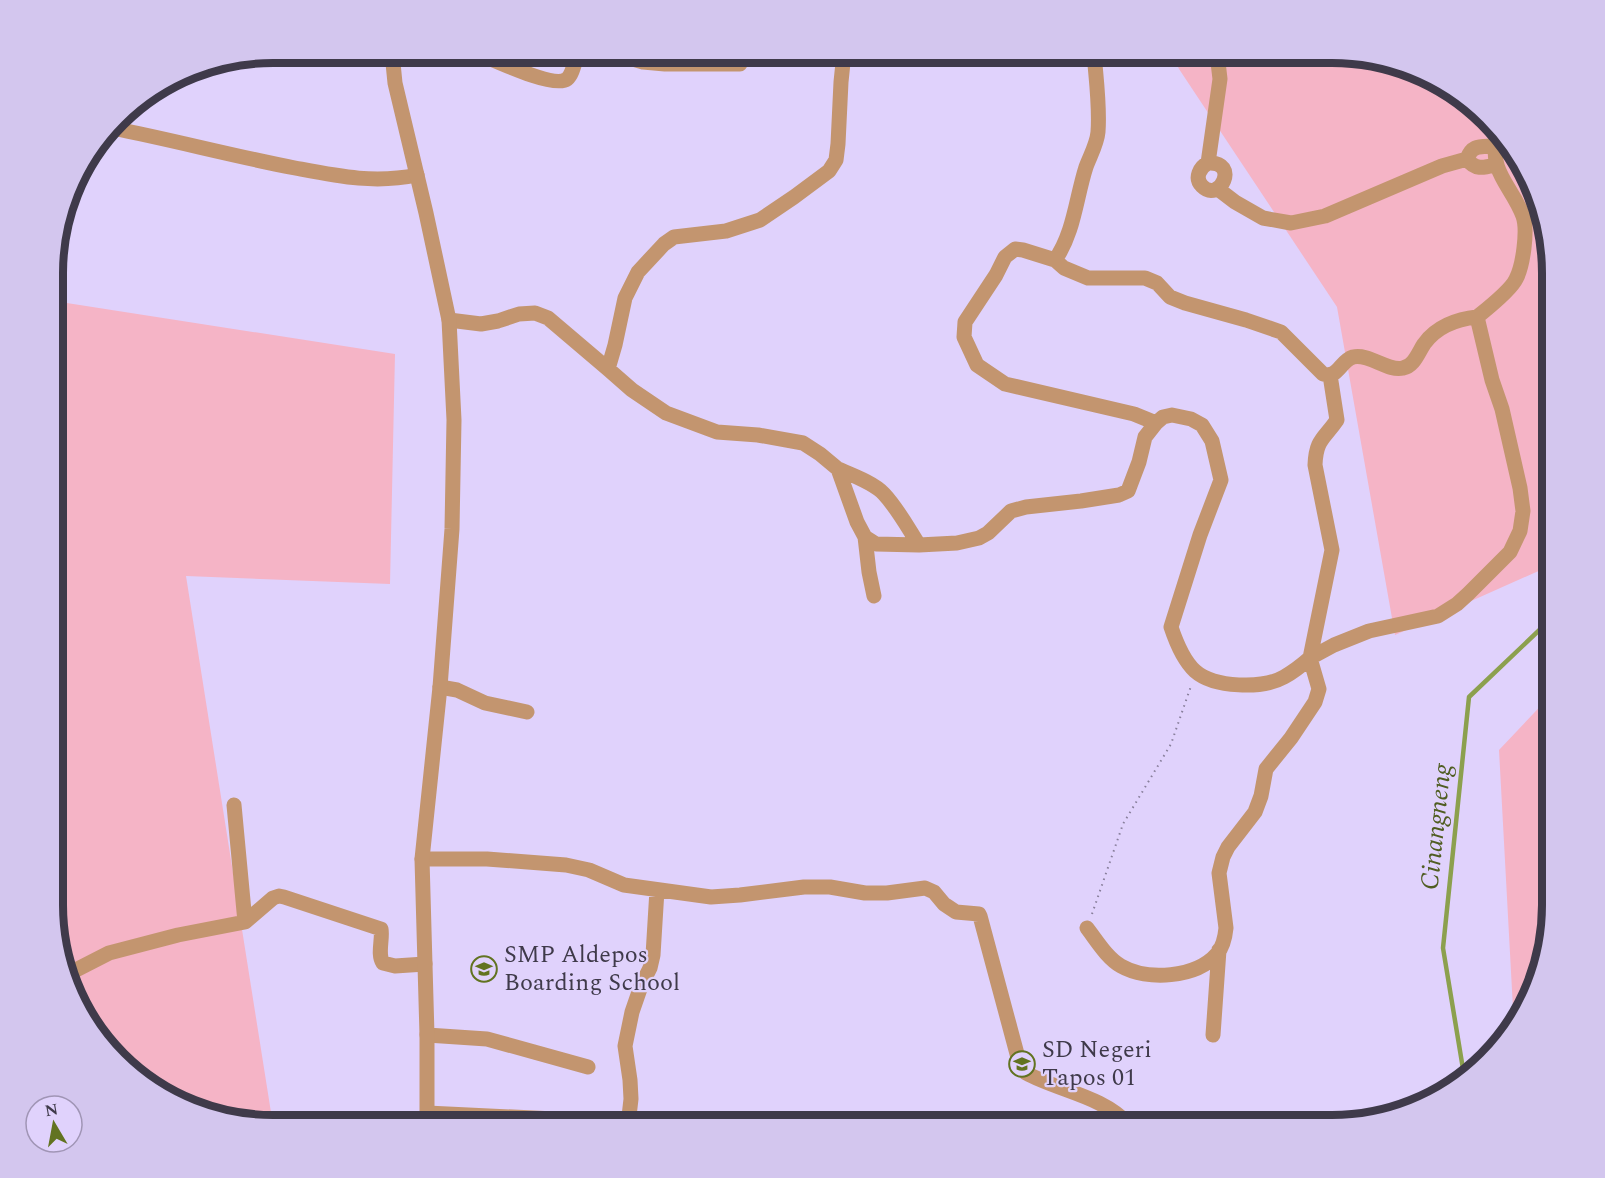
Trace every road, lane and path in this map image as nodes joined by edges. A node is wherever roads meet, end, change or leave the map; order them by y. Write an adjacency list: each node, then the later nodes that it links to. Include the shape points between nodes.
1 (393, 63): 13 (street)
2 (502, 63): 3 (street, via 560,82 570,77)
3 (575, 63)
4 (654, 63): 8 (street)
5 (843, 63): 17 (street, via 836,160 829,171 760,220 726,231 674,237 664,244 638,272 625,298)
6 (1095, 63): 14 (street, via 1098,136 1073,220)
7 (1218, 63): 11 (street, via 1220,79 1208,163 1224,169 1225,180 1218,189 1263,218 1291,223 1324,216)
8 (740, 64)
9 (120, 130): 13 (street, via 336,176 377,180)
10 (1496, 141): 11 (street, via 1476,147); 12 (street)
11 (1467, 159): 12 (street, via 1476,168)
12 (1495, 165): 15 (street, via 1524,217 1525,245 1516,280)
13 (417, 175): 16 (street)
14 (1055, 260): 18 (street, via 1088,278 1144,278 1185,303 1281,332 1323,374); 19 (street, via 1015,249 1005,257 965,322 964,337 976,365 1005,384 1134,414)
15 (1477, 317): 18 (street, via 1439,330 1406,368 1358,357 1347,360); 24 (street, via 1520,488 1520,531 1510,552 1457,604 1438,616 1369,631)
16 (449, 320): 17 (street, via 481,324 535,313 548,318); 26 (street, via 454,420 452,518)
17 (608, 369): 20 (street, via 666,413 717,432 803,443)
18 (1330, 375): 24 (street, via 1337,420 1320,440 1315,465 1332,550)
19 (1156, 423): 22 (street, via 1145,437 1128,491 1026,507 1011,512 979,538); 25 (street, via 1172,415 1202,425 1212,441 1220,473 1221,480 1171,627)
20 (838, 469): 21 (street); 22 (street, via 883,492)
21 (865, 537): 22 (street, via 876,544); 23 (street)
22 (919, 545)
23 (874, 596)
24 (1310, 658): 25 (street, via 1283,678 1258,685 1228,684); 33 (street, via 1319,689 1315,702 1266,769 1255,812 1223,857 1220,880 1226,928)
25 (1196, 672): 32 (path, via 1171,744 1123,824)
26 (440, 687): 27 (street); 29 (street)
27 (527, 712)
28 (234, 805): 31 (street)
29 (422, 859): 30 (street, via 566,865 624,885); 34 (street)
30 (657, 890): 40 (street, via 653,955 632,1012 625,1046); 41 (street, via 711,897 830,887 865,893 925,888 934,892 956,912 979,914 1020,1065 1026,1073)
31 (245, 922): 34 (street, via 273,898 284,897 381,928 383,963); 35 (street, via 110,953)
32 (1087, 928): 33 (street, via 1111,959 1133,972 1148,975 1191,970 1209,961)
33 (1219, 950): 37 (street)
34 (425, 964): 36 (street)
35 (74, 972)
36 (427, 1035): 38 (street, via 487,1040); 39 (street)
37 (1213, 1035)
38 (588, 1067)
39 (427, 1115)
40 (629, 1115)
41 (1117, 1115)

